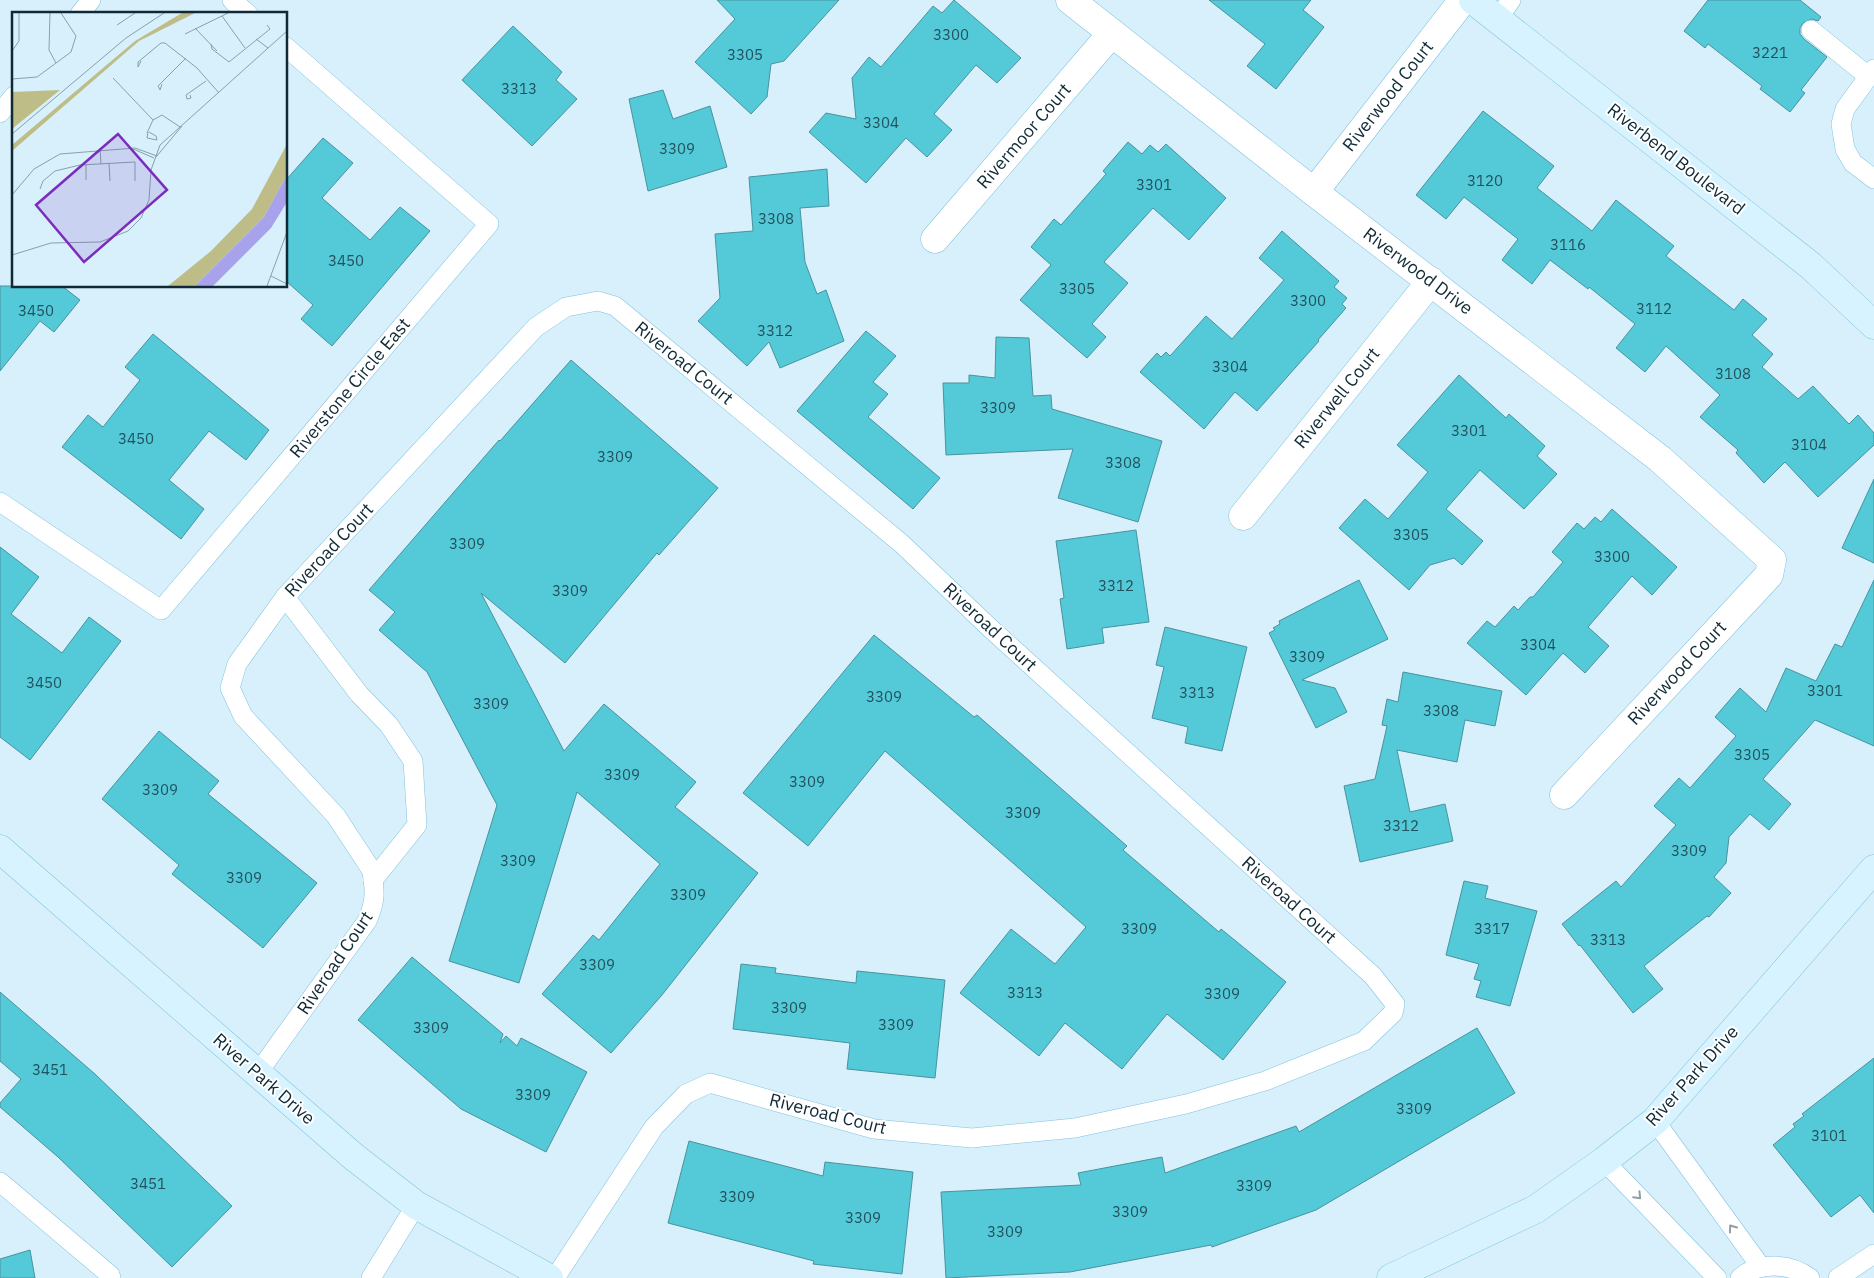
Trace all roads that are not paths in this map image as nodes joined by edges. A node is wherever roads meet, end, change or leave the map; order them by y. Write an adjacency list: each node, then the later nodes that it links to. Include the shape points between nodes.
1 (92, 0): 7 (lane)
2 (232, 0): 8 (lane)
3 (1070, 0): 10 (street, Riverwood Drive)
4 (1463, 0): 16 (street, Riverwood Court)
5 (1472, 0): 6 (street, Riverbend Boulevard)
6 (1504, 10): 19 (street, Riverbend Boulevard, via 1811,266)
7 (82, 12)
8 (246, 12)
9 (1811, 30): 12 (lane)
10 (1112, 33): 16 (street, Riverwood Drive); 17 (street, Rivermoor Court)
11 (288, 49): 20 (lane, Riverstone Circle East, via 489,224 161,610)
12 (1871, 72): 15 (lane, via 1845,109 1841,124 1844,149 1853,163)
13 (12, 98): 14 (lane)
14 (0, 113)
15 (1874, 179)
16 (1314, 192): 18 (street, Riverwood Drive)
17 (935, 239)
18 (1431, 281): 21 (street, Riverwell Court); 22 (street, Riverwood Drive, via 1660,459)
19 (1874, 325)
20 (0, 502)
21 (1243, 516)
22 (1759, 549): 24 (street, Riverwood Court, via 1772,560 1769,575)
23 (285, 597): 27 (lane, via 359,694 389,725 413,761 417,825); 27 (lane, Riveroad Court, via 237,664 230,688 243,716 336,816 372,871); 38 (lane, Riveroad Court, via 536,327 566,307 598,301 615,306 902,544 1373,976 1395,1004 1393,1013 1364,1042 1265,1081 1186,1104 1075,1128 972,1138 874,1130 710,1083 686,1094 654,1127)
24 (1564, 795)
25 (0, 849): 28 (street, River Park Drive)
26 (1874, 869): 29 (street, River Park Drive)
27 (373, 880): 28 (lane, Riveroad Court, via 374,904 368,921)
28 (258, 1074): 32 (street, River Park Drive, via 354,1158)
29 (1655, 1121): 30 (street, River Park Drive); 34 (lane, one-way to 29)
30 (1604, 1161): 39 (street, River Park Drive, via 1536,1209); 40 (lane, one-way to 40)
31 (0, 1182): 35 (lane)
32 (416, 1205): 36 (lane); 37 (street, River Park Drive)
33 (1874, 1254): 43 (lane)
34 (1760, 1267): 41 (lane); 42 (lane, via 1781,1266)
35 (111, 1278)
36 (371, 1278)
37 (549, 1278)
38 (555, 1278)
39 (1391, 1278)
40 (1717, 1278)
41 (1740, 1278)
42 (1810, 1278)
43 (1838, 1278)

